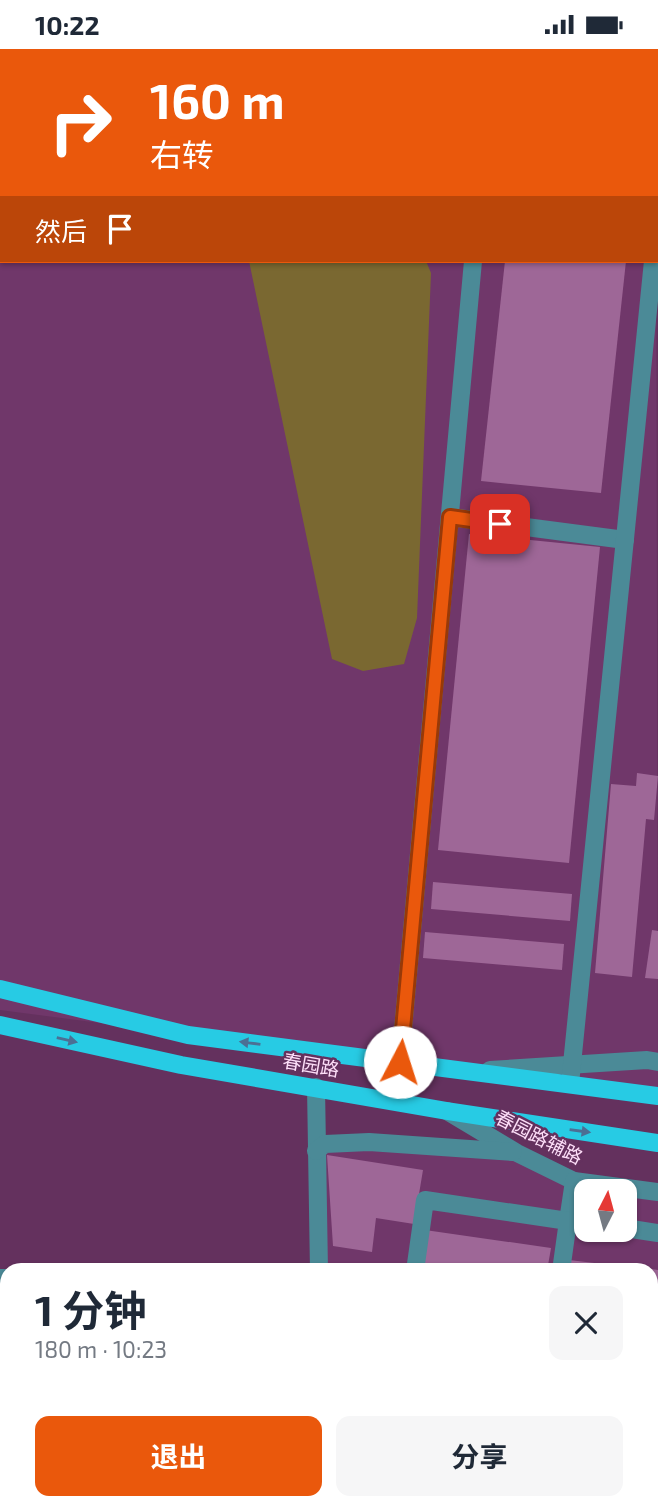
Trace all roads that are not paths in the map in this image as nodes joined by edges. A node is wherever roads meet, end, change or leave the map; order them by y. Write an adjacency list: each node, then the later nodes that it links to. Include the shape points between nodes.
1 (473, 263): 3 (street)
2 (653, 263): 4 (street)
3 (450, 517): 4 (street); 7 (street)
4 (625, 540): 9 (street)
5 (0, 989): 7 (main road, 春园路, one-way to 5, via 188,1035)
6 (0, 1025): 12 (main road, 春园路, one-way to 12, via 181,1065)
7 (400, 1062): 10 (main road, 春园路)
8 (658, 1062): 9 (street)
9 (572, 1065): 10 (street); 11 (street)
10 (468, 1071): 11 (main road, 春园路)
11 (570, 1084): 13 (main road, 春园路)
12 (316, 1087): 14 (main road, 春园路); 16 (street)
13 (658, 1096)
14 (446, 1111): 15 (main road, 春园路, one-way to 15); 17 (street, 春园路辅路)
15 (658, 1143)
16 (316, 1150): 17 (street, via 325,1144 369,1142); 25 (street)
17 (517, 1153): 18 (street, 春园路辅路)
18 (574, 1181)
19 (637, 1189): 20 (street, 春园路辅路)
20 (658, 1192)
21 (574, 1222): 26 (street, via 425,1201)
22 (637, 1230): 24 (street)
23 (574, 1231): 27 (street)
24 (658, 1233)
25 (319, 1263)
26 (416, 1263)
27 (564, 1263)

